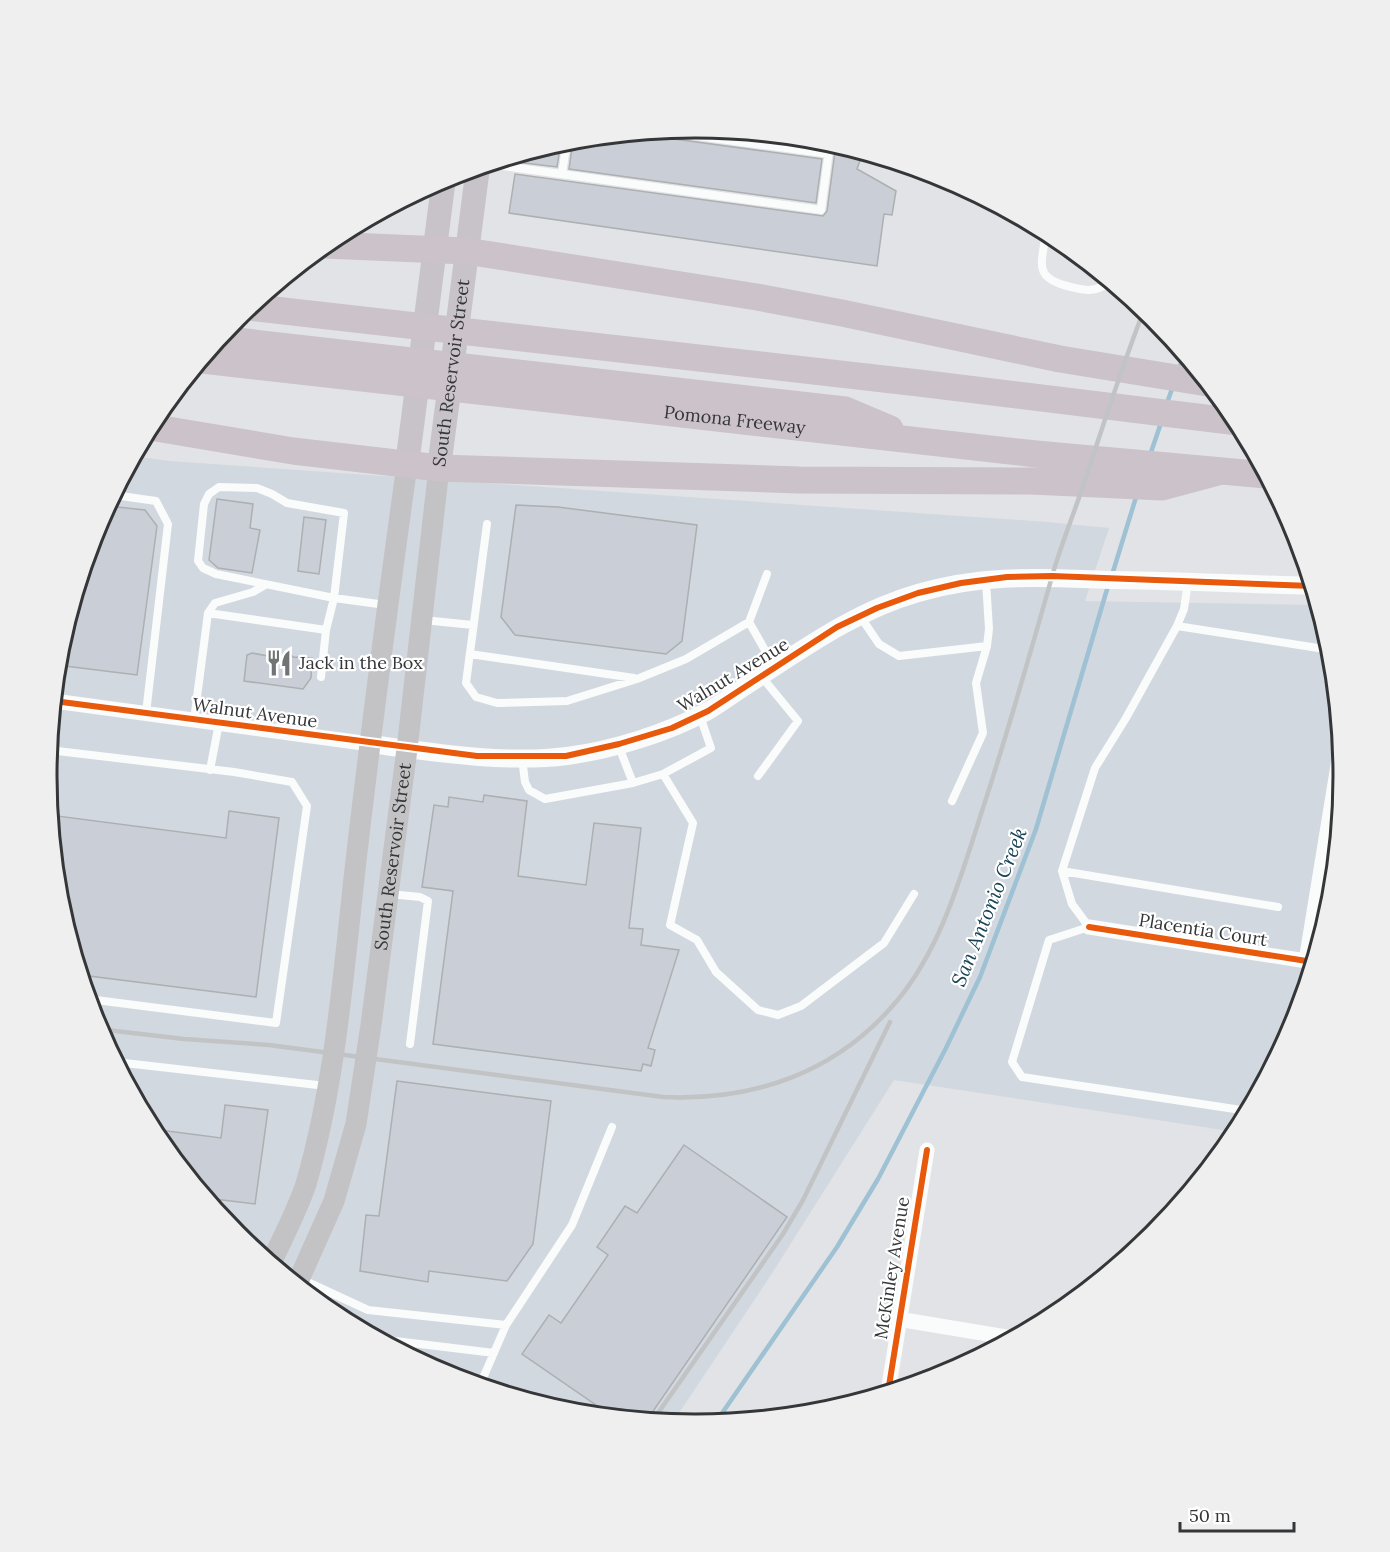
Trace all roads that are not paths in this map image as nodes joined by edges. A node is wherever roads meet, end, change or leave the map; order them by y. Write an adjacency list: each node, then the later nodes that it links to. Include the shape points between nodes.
1 (716, 138): 3 (lane)
2 (565, 151): 5 (lane)
3 (829, 154): 5 (lane, via 821,210)
4 (508, 167): 5 (lane)
5 (562, 174)
6 (477, 177): 11 (main road, South Reservoir Street)
7 (443, 191): 10 (main road, South Reservoir Street)
8 (1045, 243): 12 (lane, via 1042,267 1048,280 1088,291)
9 (342, 245): 10 (highway)
10 (436, 248): 11 (highway); 22 (main road, South Reservoir Street)
11 (466, 251): 19 (highway, via 821,309 1060,359); 23 (main road, South Reservoir Street)
12 (1104, 286)
13 (259, 310): 16 (highway, Pomona Freeway)
14 (245, 324): 16 (highway)
15 (230, 340): 16 (highway)
16 (364, 347): 17 (highway, Pomona Freeway); 18 (highway, Pomona Freeway); 18 (highway, Pomona Freeway)
17 (212, 359)
18 (512, 365): 20 (highway, Pomona Freeway, via 919,383); 24 (highway, Pomona Freeway, via 919,441)
19 (1195, 381)
20 (1224, 421)
21 (161, 429): 22 (highway)
22 (407, 465): 23 (highway); 34 (main road, South Reservoir Street)
23 (439, 468): 24 (highway, via 1162,487); 37 (main road, South Reservoir Street)
24 (1218, 472): 25 (highway, Pomona Freeway)
25 (1257, 474)
26 (122, 496): 49 (lane, via 156,501 168,524)
27 (487, 524): 39 (lane)
28 (767, 574): 38 (lane)
29 (986, 579): 30 (street, Walnut Avenue, via 1052,576); 36 (street, Walnut Avenue, via 918,593); 42 (lane)
30 (1188, 582): 32 (street, Walnut Avenue); 40 (lane)
31 (265, 585): 33 (lane); 33 (lane, via 216,574 198,561 204,504 219,487 257,488 287,503 344,513); 35 (lane, via 215,603)
32 (1303, 586)
33 (334, 598): 34 (lane); 41 (lane)
34 (387, 605): 53 (main road, South Reservoir Street)
35 (208, 613): 41 (lane); 51 (lane)
36 (861, 616): 42 (lane, via 879,644 899,656); 45 (street, Walnut Avenue)
37 (422, 620): 39 (lane); 55 (main road, South Reservoir Street)
38 (748, 622): 45 (lane); 47 (lane, via 686,659)
39 (473, 625): 44 (lane)
40 (1177, 626): 43 (lane); 63 (lane, via 1095,768)
41 (326, 630): 46 (lane)
42 (987, 646): 62 (lane, via 976,683 983,733)
43 (1320, 648)
44 (470, 654): 47 (lane); 47 (lane, via 466,683 476,697 497,703 567,701)
45 (768, 672): 50 (street, Walnut Avenue); 60 (lane, via 798,721)
46 (321, 677)
47 (638, 679)
48 (61, 702): 49 (street, Walnut Avenue)
49 (146, 713): 51 (street, Walnut Avenue)
50 (700, 715): 54 (street, Walnut Avenue); 59 (lane, via 711,748)
51 (194, 720): 52 (street, Walnut Avenue)
52 (219, 723): 53 (street, Walnut Avenue); 58 (lane)
53 (370, 744): 55 (street, Walnut Avenue); 72 (main road, South Reservoir Street)
54 (618, 744): 57 (street, Walnut Avenue, via 566,756); 61 (lane)
55 (407, 748): 57 (street, Walnut Avenue); 64 (main road, South Reservoir Street)
56 (58, 751): 58 (lane)
57 (522, 757): 61 (lane, via 529,790 545,799)
58 (210, 770): 69 (lane, via 292,782 307,806 276,1023)
59 (663, 774): 61 (lane); 65 (lane, via 693,823 670,925 697,940 716,972 758,1010 778,1015 801,1006 826,989 884,943)
60 (758, 776)
61 (633, 783)
62 (952, 801)
63 (1062, 871): 66 (lane); 67 (lane, via 1072,904)
64 (387, 894): 70 (lane, via 428,901); 77 (main road, South Reservoir Street, via 356,1124 334,1201)
65 (914, 894)
66 (1278, 907)
67 (1089, 927): 68 (street, Placentia Court); 73 (lane, via 1049,940 1012,1062 1022,1077)
68 (1305, 960)
69 (98, 1000)
70 (410, 1044)
71 (126, 1063): 72 (lane)
72 (327, 1086): 76 (main road, South Reservoir Street, via 306,1184)
73 (1238, 1110)
74 (612, 1127): 80 (lane, via 572,1225)
75 (927, 1150): 79 (street, McKinley Avenue)
76 (274, 1256)
77 (301, 1277)
78 (315, 1288): 80 (lane, via 368,1310)
79 (898, 1319): 81 (street); 85 (street, McKinley Avenue)
80 (506, 1325): 83 (lane)
81 (1000, 1336)
82 (401, 1342): 83 (lane)
83 (494, 1353): 84 (lane)
84 (483, 1377)
85 (889, 1383)

